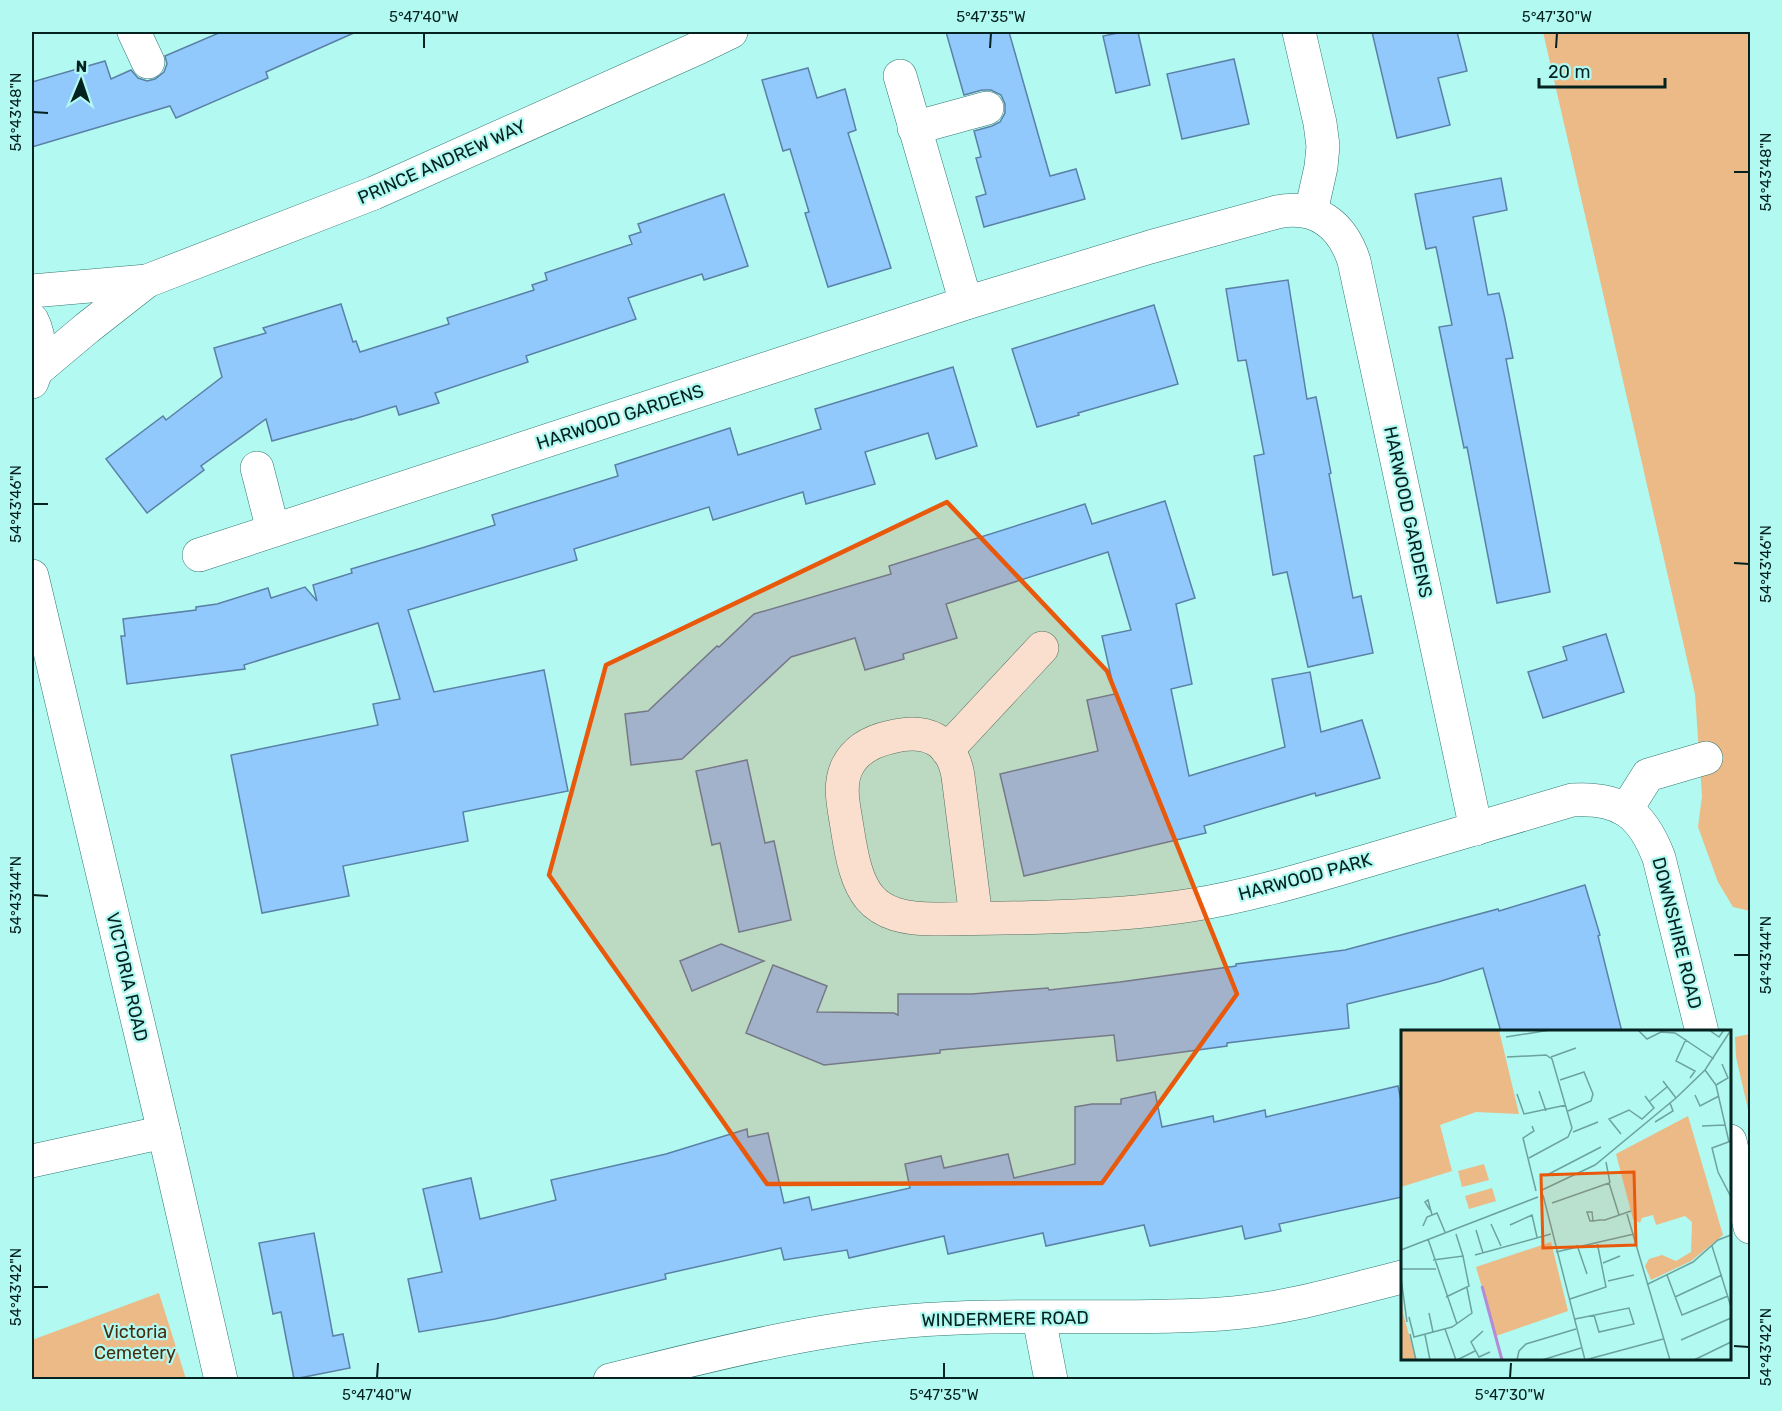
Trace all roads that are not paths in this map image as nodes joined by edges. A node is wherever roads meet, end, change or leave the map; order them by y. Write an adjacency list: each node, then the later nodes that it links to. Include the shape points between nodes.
1 (134, 32): 5 (street)
2 (731, 32): 4 (street, PRINCE ANDREW WAY)
3 (1299, 32): 9 (street, via 1323,146)
4 (694, 40): 10 (street, PRINCE ANDREW WAY, via 374,193)
5 (148, 62)
6 (900, 76): 8 (street)
7 (987, 108): 8 (street)
8 (914, 128): 12 (street)
9 (1311, 212): 12 (street, HARWOOD GARDENS, via 1277,212); 23 (street, HARWOOD GARDENS, via 1338,231 1354,261)
10 (147, 281): 11 (street, PRINCE ANDREW WAY); 14 (street, PRINCE ANDREW WAY, via 87,328)
11 (32, 291)
12 (966, 303): 16 (street, HARWOOD GARDENS)
13 (32, 320): 14 (street, via 39,347)
14 (34, 377)
15 (257, 468): 16 (street)
16 (273, 530): 17 (street, HARWOOD GARDENS)
17 (199, 555)
18 (32, 576): 26 (street, VICTORIA ROAD)
19 (1042, 648): 20 (street)
20 (947, 750): 24 (street, via 957,767); 24 (street, HARWOOD PARK, via 928,736 908,733 874,741 855,755 845,772 842,790 851,857 867,894 895,915 913,919)
21 (1706, 758): 22 (street, via 1648,776)
22 (1626, 810): 23 (street, HARWOOD PARK, via 1610,802 1572,800); 25 (street, DOWNSHIRE ROAD, via 1653,841 1659,858)
23 (1476, 829): 24 (street, HARWOOD PARK, via 1294,882 1194,905 1111,915)
24 (976, 918)
25 (1702, 1030)
26 (164, 1132): 28 (street); 34 (street, VICTORIA ROAD)
27 (1731, 1151): 29 (street)
28 (32, 1161)
29 (1735, 1190): 30 (street)
30 (1750, 1227)
31 (1401, 1277): 32 (street, WINDERMERE ROAD, via 1280,1308 1213,1315)
32 (1039, 1318): 33 (street, WINDERMERE ROAD, via 910,1321 829,1330); 35 (street)
33 (631, 1377)
34 (221, 1380)
35 (1051, 1380)

